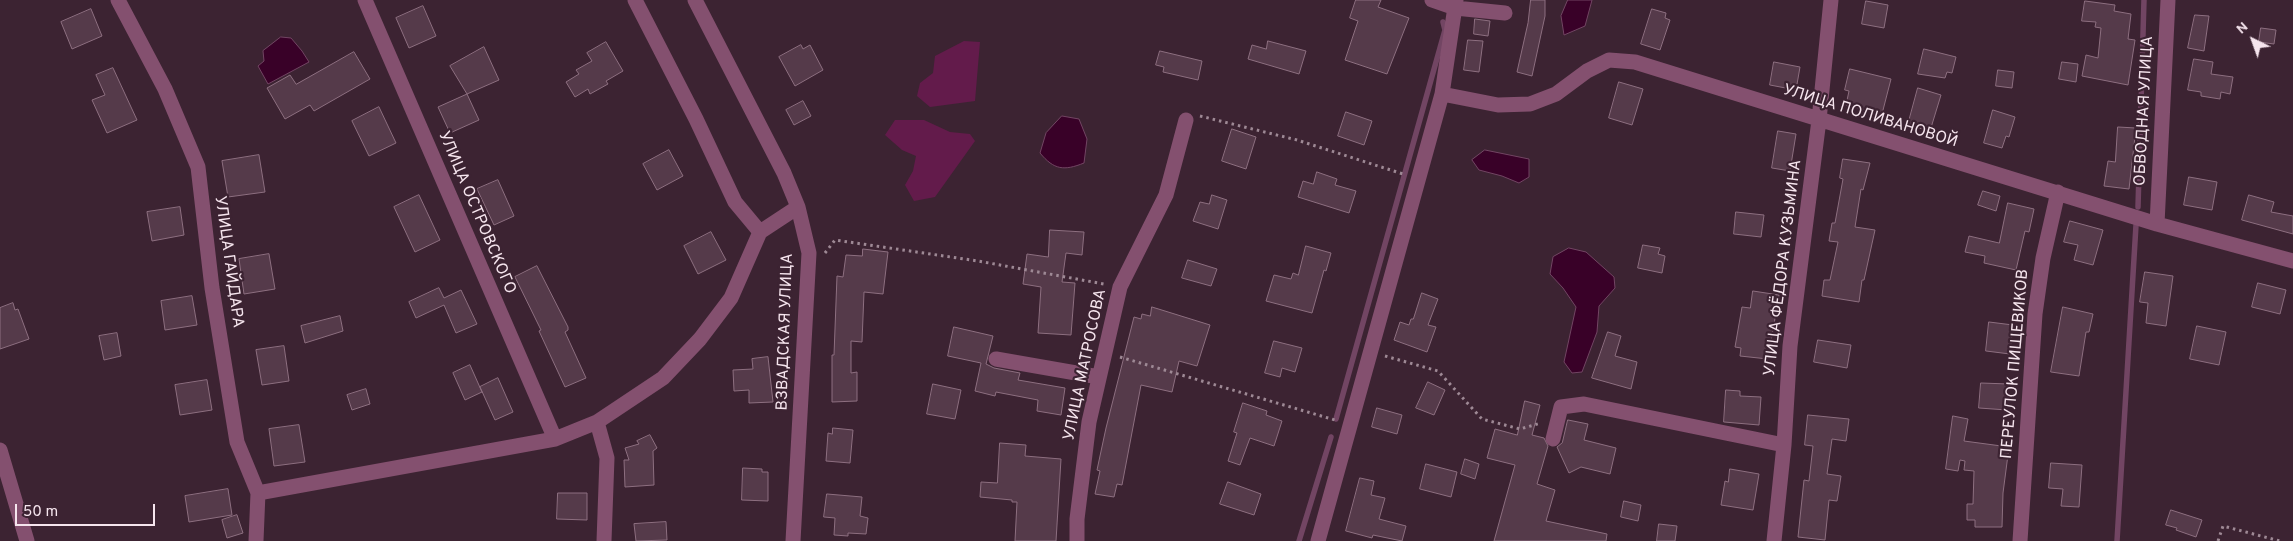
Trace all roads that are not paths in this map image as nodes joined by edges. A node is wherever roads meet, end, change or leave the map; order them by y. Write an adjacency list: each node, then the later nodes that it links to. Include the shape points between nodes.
1 (118, 0): 25 (street, УЛИЦА ГАЙДАРА, via 165,88 198,167 212,288 237,442)
2 (365, 0): 21 (street, УЛИЦА ОСТРОВСКОГО)
3 (635, 0): 16 (street, via 735,202)
4 (695, 0): 14 (street, ВЗВАДСКАЯ УЛИЦА, via 784,173)
5 (1432, 0): 8 (street)
6 (1831, 0): 12 (street, УЛИЦА ФЁДОРА КУЗЬМИНА)
7 (2168, 0): 15 (street, ОБВОДНАЯ УЛИЦА)
8 (1456, 4): 9 (street); 10 (street)
9 (1505, 13)
10 (1442, 94): 12 (street, УЛИЦА ПОЛИВАНОВОЙ, via 1498,105 1530,104 1556,94 1587,70 1609,60 1635,62); 31 (street)
11 (1186, 120): 19 (street, УЛИЦА МАТРОСОВА, via 1166,195 1120,287)
12 (1819, 120): 13 (street, УЛИЦА ПОЛИВАНОВОЙ); 23 (street, УЛИЦА ФЁДОРА КУЗЬМИНА, via 1790,346)
13 (2058, 192): 15 (street, УЛИЦА ПОЛИВАНОВОЙ); 33 (street, ПЕРЕУЛОК ПИЩЕВИКОВ, via 2043,258 2035,314)
14 (798, 207): 16 (street); 29 (street, ВЗВАДСКАЯ УЛИЦА, via 809,253)
15 (2157, 224): 17 (street, УЛИЦА ПОЛИВАНОВОЙ)
16 (760, 232): 20 (street, via 731,298 700,339 663,378)
17 (2293, 261)
18 (996, 359): 19 (street)
19 (1099, 377): 30 (street, УЛИЦА МАТРОСОВА, via 1089,422)
20 (597, 422): 21 (street); 28 (street, via 607,458)
21 (555, 439): 25 (street)
22 (1553, 439): 23 (street, via 1561,407 1584,404)
23 (1784, 445): 32 (street, УЛИЦА ФЁДОРА КУЗЬМИНА)
24 (0, 450): 26 (street)
25 (258, 494): 27 (street, УЛИЦА ГАЙДАРА)
26 (27, 541)
27 (256, 541)
28 (604, 541)
29 (793, 541)
30 (1076, 541)
31 (1318, 541)
32 (1774, 541)
33 (2020, 541)

